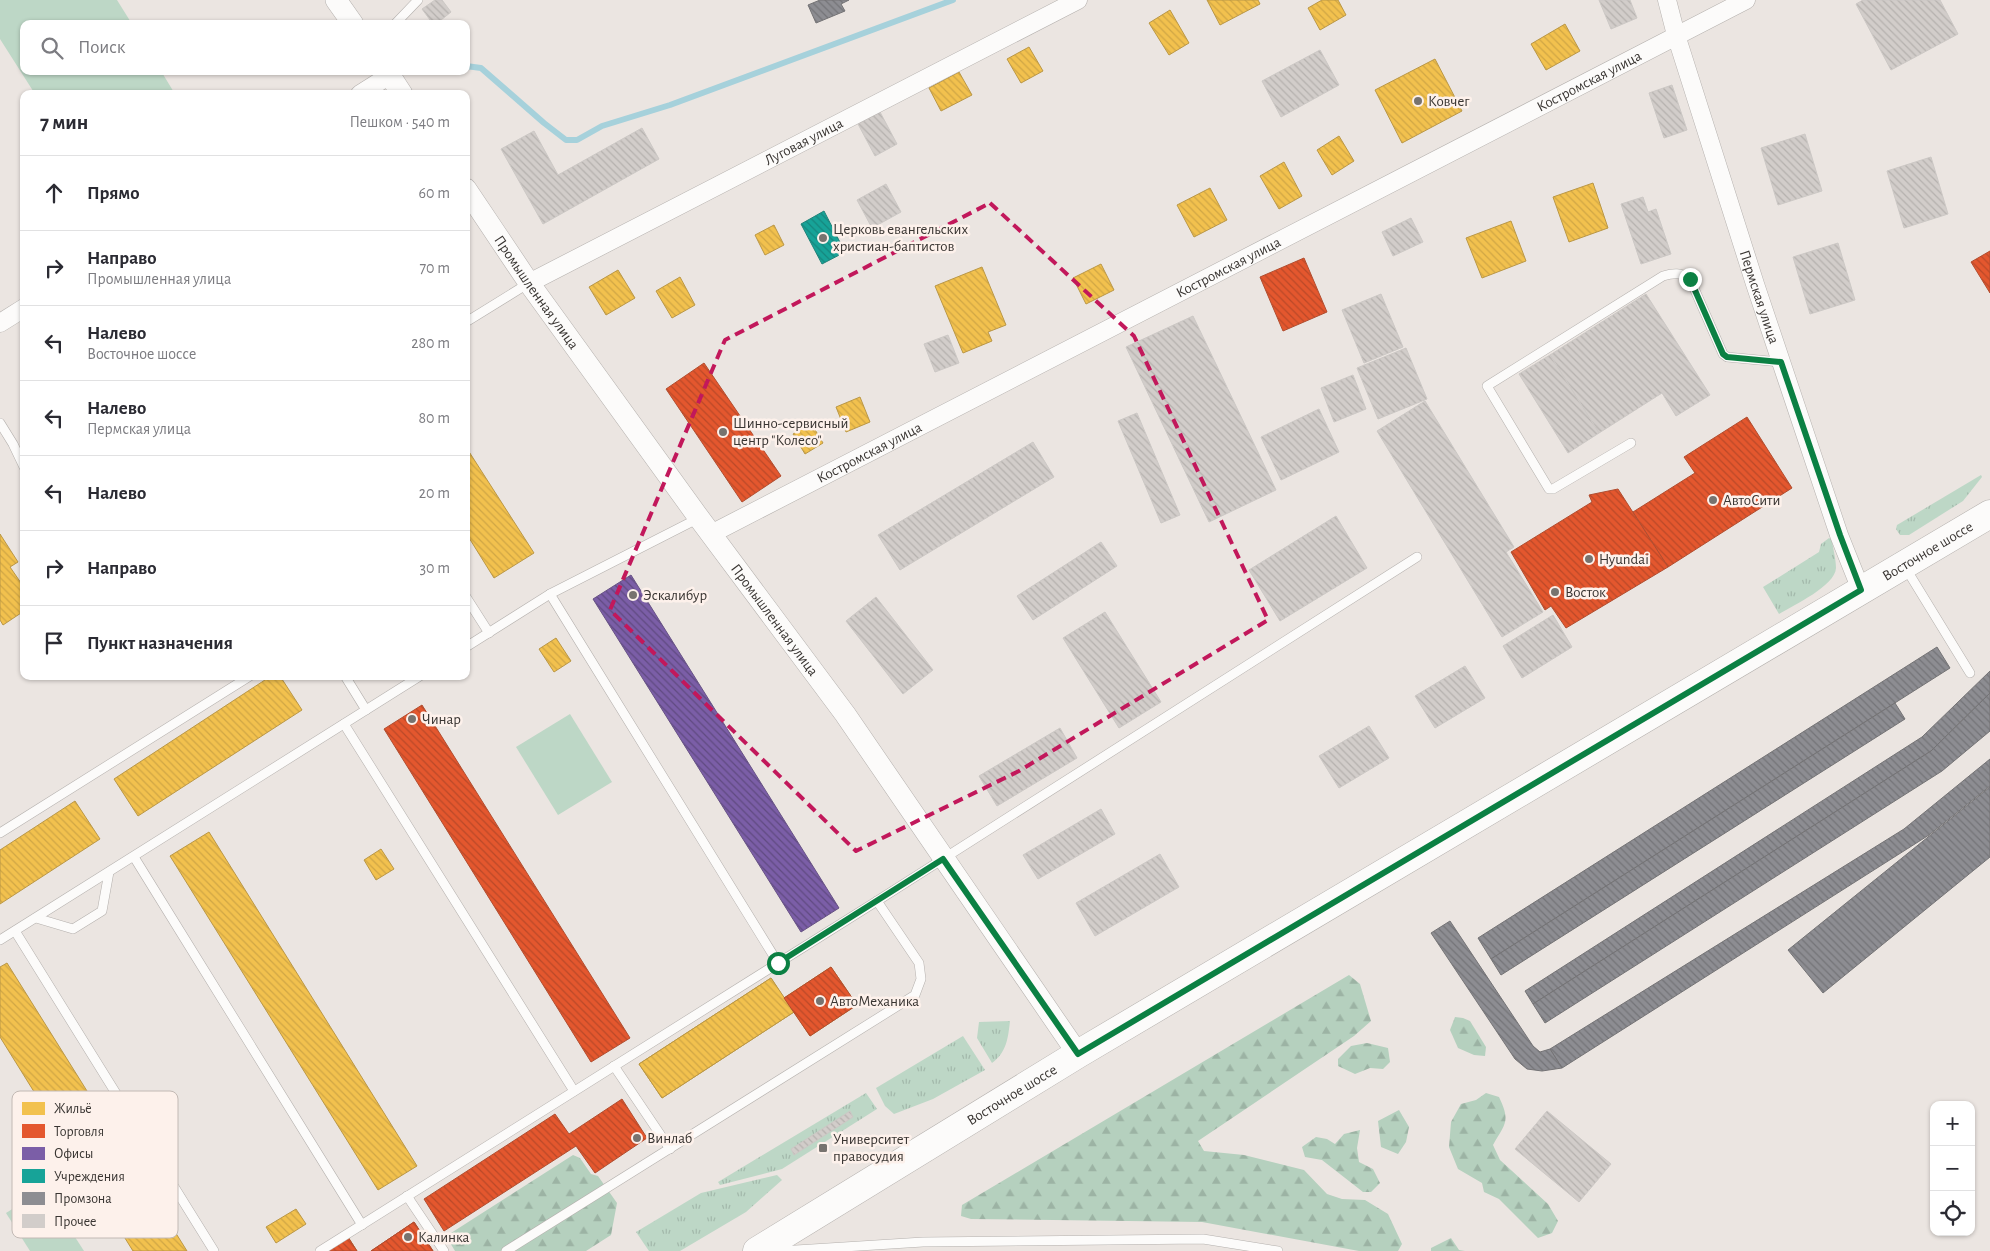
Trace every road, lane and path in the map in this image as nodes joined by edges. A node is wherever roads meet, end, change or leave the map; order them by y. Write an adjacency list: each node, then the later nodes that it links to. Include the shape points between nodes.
1 (336, 0): 6 (street)
2 (418, 0): 7 (lane)
3 (1078, 0): 14 (street, Луговая улица)
4 (1667, 0): 8 (street, Пермская улица)
5 (1746, 0): 8 (street, Костромская улица)
6 (350, 20)
7 (399, 20)
8 (1676, 35): 18 (street, Пермская улица); 23 (street, Костромская улица)
9 (385, 75): 11 (street)
10 (389, 75): 12 (street)
11 (365, 90)
12 (399, 90)
13 (470, 195): 14 (street, Промышленная улица)
14 (529, 283): 16 (lane); 23 (street, Промышленная улица)
15 (20, 310): 17 (street)
16 (470, 320)
17 (0, 323)
18 (1781, 362): 20 (lane, via 1723,354 1690,279 1674,273 1663,276 1487,386 1549,489); 26 (street, Пермская улица)
19 (0, 423): 21 (lane)
20 (1632, 443)
21 (20, 459)
22 (1990, 514): 25 (main road, Восточное шоссе)
23 (705, 526): 27 (lane); 39 (street, Промышленная улица, via 845,714)
24 (1416, 557): 39 (lane)
25 (1903, 565): 26 (main road, Восточное шоссе); 31 (lane)
26 (1861, 590): 46 (main road, Восточное шоссе)
27 (550, 594): 29 (lane); 45 (lane)
28 (470, 603): 29 (lane)
29 (489, 633): 30 (lane)
30 (470, 645)
31 (1970, 673)
32 (244, 680): 37 (lane)
33 (347, 680): 35 (lane)
34 (414, 680): 35 (lane)
35 (366, 710): 36 (lane)
36 (344, 724): 38 (lane); 49 (lane)
37 (0, 833)
38 (134, 856): 40 (lane); 53 (lane)
39 (943, 859): 41 (lane); 46 (street, Промышленная улица)
40 (109, 872): 42 (lane); 42 (lane, via 102,911 73,929)
41 (877, 900): 45 (lane); 50 (lane, via 919,963 921,979 915,995)
42 (36, 918): 43 (lane)
43 (14, 931): 44 (lane); 48 (lane)
44 (0, 940)
45 (778, 963): 47 (lane)
46 (1078, 1054): 58 (main road, Восточное шоссе)
47 (614, 1066): 49 (lane); 50 (lane)
48 (114, 1091)
49 (574, 1091): 52 (lane)
50 (670, 1149): 57 (lane)
51 (178, 1193): 54 (lane)
52 (407, 1196): 53 (lane); 56 (lane)
53 (362, 1225): 55 (lane)
54 (214, 1251)
55 (320, 1251)
56 (444, 1251)
57 (506, 1251)
58 (758, 1251)
59 (780, 1251): 60 (lane, via 923,1242 1203,1239)
60 (1278, 1251)

